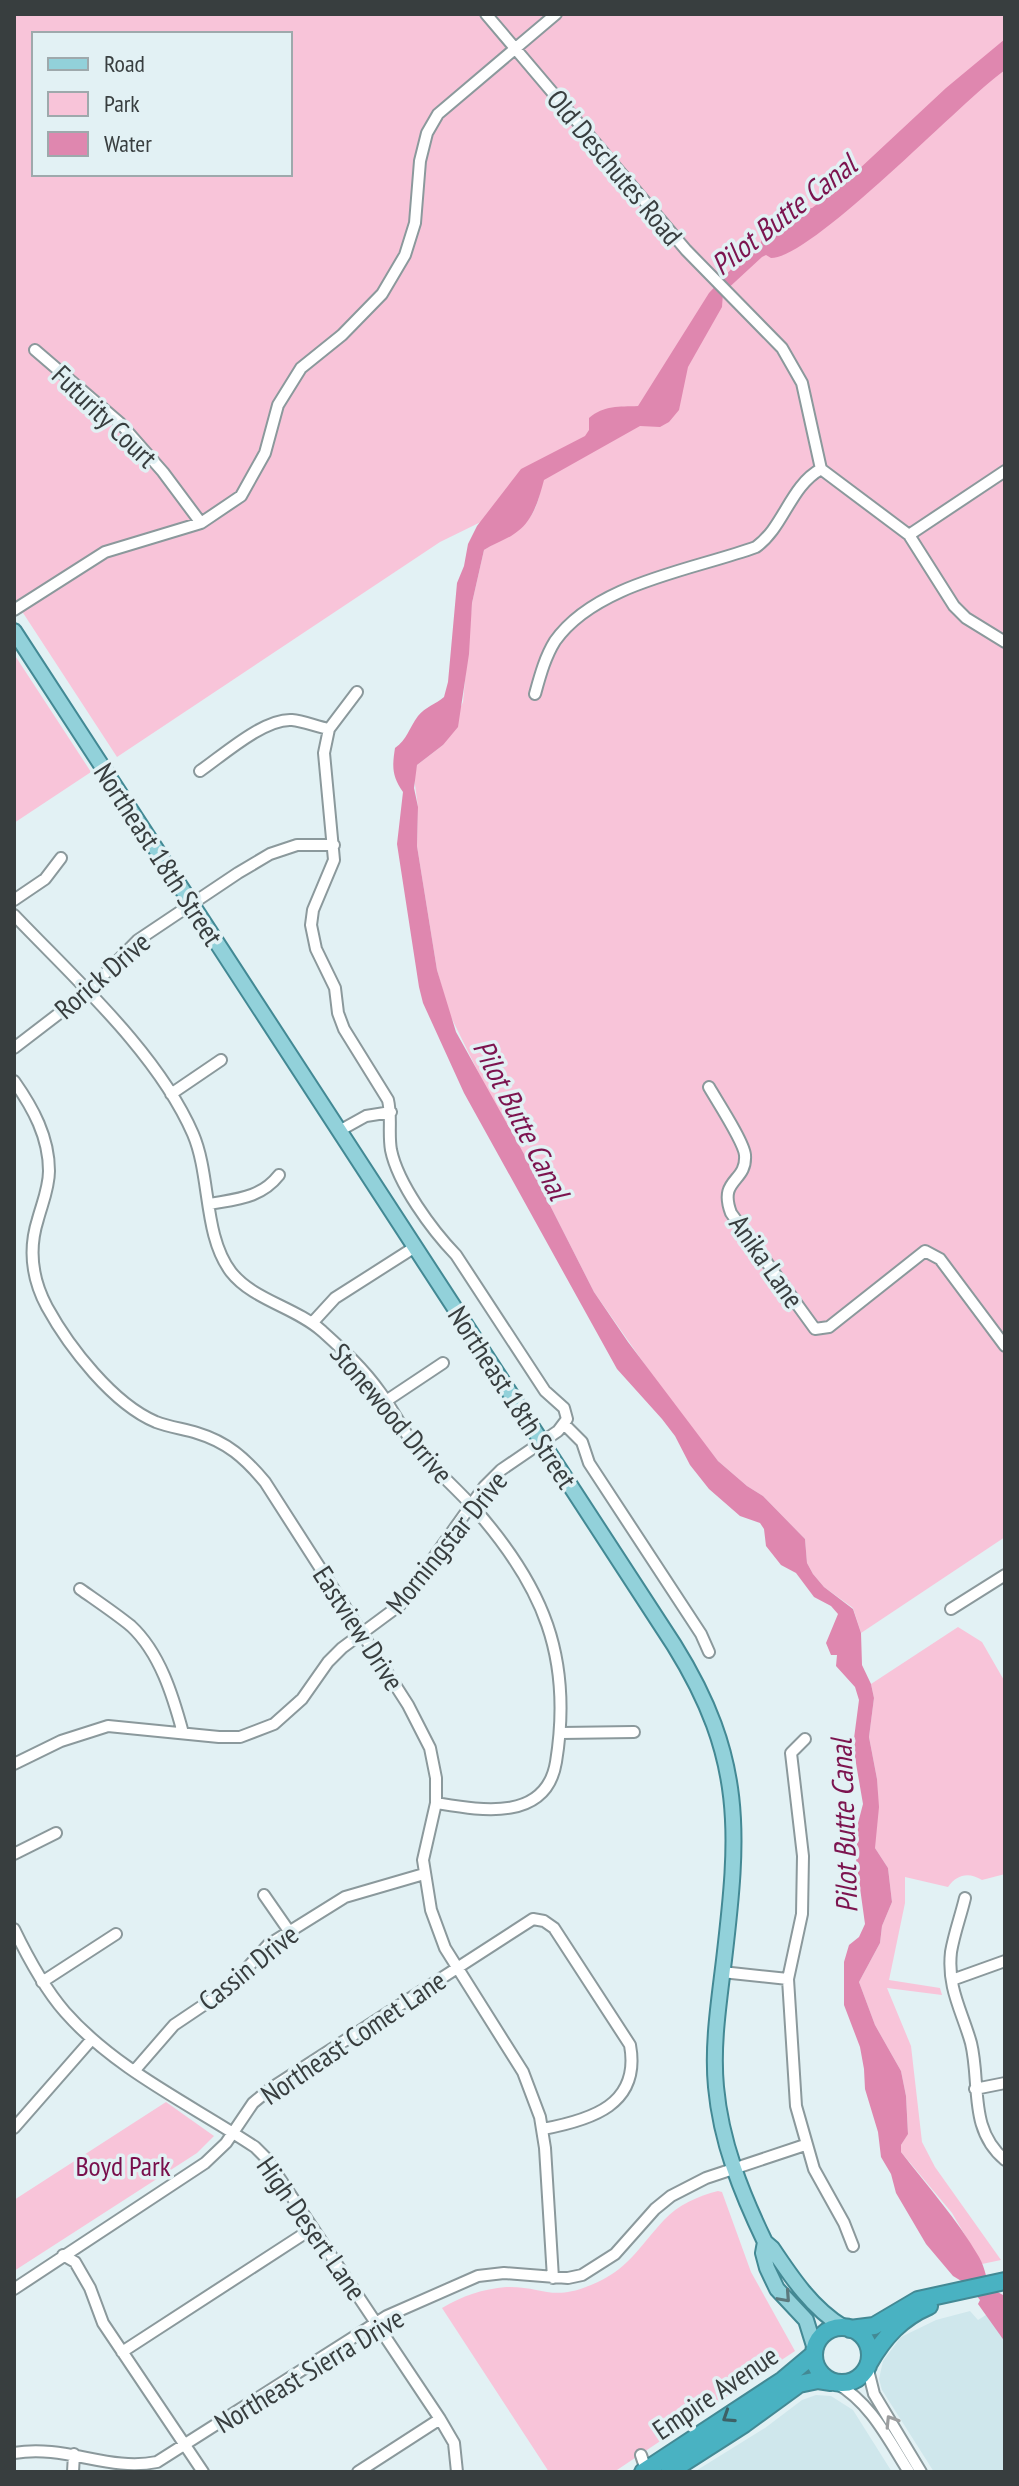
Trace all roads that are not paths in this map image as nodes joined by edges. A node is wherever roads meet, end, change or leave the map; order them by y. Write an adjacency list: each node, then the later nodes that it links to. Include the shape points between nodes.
1 (486, 14): 3 (street, Old Deschutes Road)
2 (556, 14): 3 (street)
3 (516, 50): 5 (street, Old Deschutes Road, via 686,250 782,348 806,397); 7 (street, via 438,114 420,161 415,223 405,255 382,294 301,368 278,405 265,453 241,496)
4 (35, 350): 7 (street, Futurity Court, via 120,423)
5 (821, 469): 8 (street); 13 (street, via 804,482 771,535 756,547 637,586 576,618 555,642)
6 (1005, 471): 8 (street)
7 (201, 523): 9 (street, via 105,552)
8 (909, 535): 11 (street, via 954,606)
9 (14, 610)
10 (14, 631): 19 (main road, Northeast 18th Street)
11 (1005, 642)
12 (357, 692): 14 (street)
13 (535, 694)
14 (329, 729): 15 (street, via 291,720 274,723); 16 (street, via 324,753)
15 (200, 771)
16 (334, 845): 19 (street, Rorick Drive, via 297,845 270,854); 27 (street, via 334,860 313,910 312,938 335,988 344,1029 384,1090)
17 (61, 858): 18 (street, via 45,879)
18 (14, 900)
19 (191, 905): 21 (street, Rorick Drive, via 138,940); 28 (main road, Northeast 18th Street)
20 (14, 915): 21 (street, Stonewood Drrive)
21 (87, 992): 22 (street, Rorick Drive); 26 (street, Stonewood Drrive)
22 (14, 1048)
23 (221, 1060): 26 (street)
24 (14, 1081): 42 (street, Eastview Drive, via 47,1147 49,1173 32,1251 33,1270 48,1309 92,1370 130,1406 155,1421 217,1439 250,1464)
25 (709, 1087): 33 (street, Anika Lane, via 746,1153 743,1170 728,1189 731,1213 815,1329 829,1327 925,1251 940,1259)
26 (171, 1094): 30 (street, Stonewood Drrive, via 193,1135)
27 (391, 1112): 28 (street, via 366,1116); 36 (street, via 390,1145 399,1175 545,1391 564,1408)
28 (339, 1131): 31 (main road, Northeast 18th Street)
29 (279, 1175): 30 (street, via 262,1192)
30 (210, 1204): 32 (street, Stonewood Drrive, via 215,1240 232,1273 247,1287)
31 (415, 1247): 32 (street, via 335,1298); 37 (main road, Northeast 18th Street)
32 (313, 1322): 35 (street, Stonewood Drrive, via 359,1364)
33 (1005, 1346)
34 (443, 1363): 35 (street)
35 (386, 1401): 38 (street, Stonewood Drrive, via 417,1449)
36 (564, 1424): 37 (street, Morningstar Drive); 43 (street, via 582,1442 589,1463)
37 (541, 1441): 38 (street, Morningstar Drive, via 501,1470); 60 (main road, Northeast 18th Street, via 690,1671 716,1728 735,1825)
38 (473, 1506): 42 (street, Morningstar Drive, via 400,1605); 46 (street, Stonewood Drrive, via 540,1602 560,1679)
39 (1005, 1575): 41 (street)
40 (80, 1589): 45 (street, via 133,1628 147,1645)
41 (951, 1609)
42 (363, 1635): 45 (street, Morningstar Drive, via 328,1662 302,1699 274,1724 240,1737); 49 (street, Eastview Drive, via 430,1748)
43 (709, 1652)
44 (634, 1732): 46 (street)
45 (183, 1733): 48 (street, Morningstar Drive, via 108,1726)
46 (561, 1733): 49 (street, Stonewood Drrive, via 554,1772 526,1803 484,1811)
47 (805, 1739): 61 (street, via 791,1753 803,1856 802,1914)
48 (14, 1764)
49 (436, 1803): 52 (street, Eastview Drive)
50 (56, 1833): 51 (street)
51 (14, 1854)
52 (424, 1874): 56 (street, Cassin Drive, via 345,1897); 59 (street, Eastview Drive, via 438,1932)
53 (264, 1895): 56 (street)
54 (965, 1898): 62 (street, via 951,1953)
55 (14, 1929): 63 (street, High Desert Lane)
56 (289, 1931): 65 (street, Cassin Drive, via 268,1945 229,1988 174,2025)
57 (116, 1934): 63 (street)
58 (1005, 1961): 62 (street)
59 (458, 1968): 69 (street, Eastview Drive, via 516,2059); 69 (street, Northeast Comet Lane, via 533,1919 544,1921 554,1928 630,2045 632,2071 622,2093 592,2117); 70 (street, Northeast Comet Lane, via 270,2089)
60 (722, 1972): 61 (street); 73 (main road, Northeast 18th Street, via 716,2086)
61 (788, 1979): 71 (street, via 796,2106)
62 (952, 1980): 67 (street, via 971,2044)
63 (42, 1982): 64 (street, High Desert Lane)
64 (92, 2039): 65 (street, High Desert Lane); 68 (street)
65 (135, 2070): 70 (street, High Desert Lane)
66 (1005, 2083): 67 (street)
67 (975, 2089): 72 (street, via 981,2125)
68 (14, 2128)
69 (543, 2129): 78 (street, Eastview Drive)
70 (232, 2132): 74 (street, High Desert Lane, via 266,2158); 77 (street, Northeast Comet Lane, via 205,2163)
71 (805, 2145): 73 (street, Northeast Sierra Drive); 76 (street)
72 (1005, 2160)
73 (734, 2169): 75 (main road, Northeast 18th Street); 78 (street, Northeast Sierra Drive, via 671,2196 600,2266 582,2275)
74 (313, 2228): 82 (street, High Desert Lane); 85 (street)
75 (765, 2242): 83 (main road, Northeast 18th Street, via 824,2315); 84 (main road, Northeast 18th Street, one-way to 84, via 763,2253 772,2278 806,2320)
76 (853, 2246)
77 (63, 2255): 80 (street, Northeast Comet Lane); 85 (street, via 85,2278 103,2323)
78 (553, 2278): 82 (street, Northeast Sierra Drive, via 478,2276)
79 (1001, 2282): 81 (highway)
80 (14, 2289)
81 (943, 2296): 83 (highway, via 908,2304 874,2326); 86 (highway, via 889,2333)
82 (377, 2322): 88 (street, High Desert Lane); 89 (street, Northeast Sierra Drive)
83 (846, 2328): 84 (highway, via 826,2332); 86 (highway, via 858,2332 868,2345)
84 (814, 2351): 87 (highway, via 818,2370); 92 (highway, Empire Avenue, one-way to 92, via 783,2380)
85 (122, 2352): 89 (street)
86 (868, 2365): 87 (highway, via 849,2383); 99 (street, one-way to 86, via 874,2394)
87 (833, 2382): 97 (highway, Empire Avenue, via 799,2384); 98 (street, via 865,2406)
88 (440, 2419): 95 (street); 96 (street, High Desert Lane, via 454,2443)
89 (186, 2446): 91 (street, Northeast Sierra Drive, via 139,2466); 94 (street)
90 (14, 2453): 91 (street, Northeast Sierra Drive)
91 (74, 2454): 93 (street)
92 (644, 2467)
93 (73, 2472)
94 (203, 2472)
95 (358, 2472)
96 (457, 2472)
97 (669, 2472)
98 (909, 2472)
99 (921, 2472)

